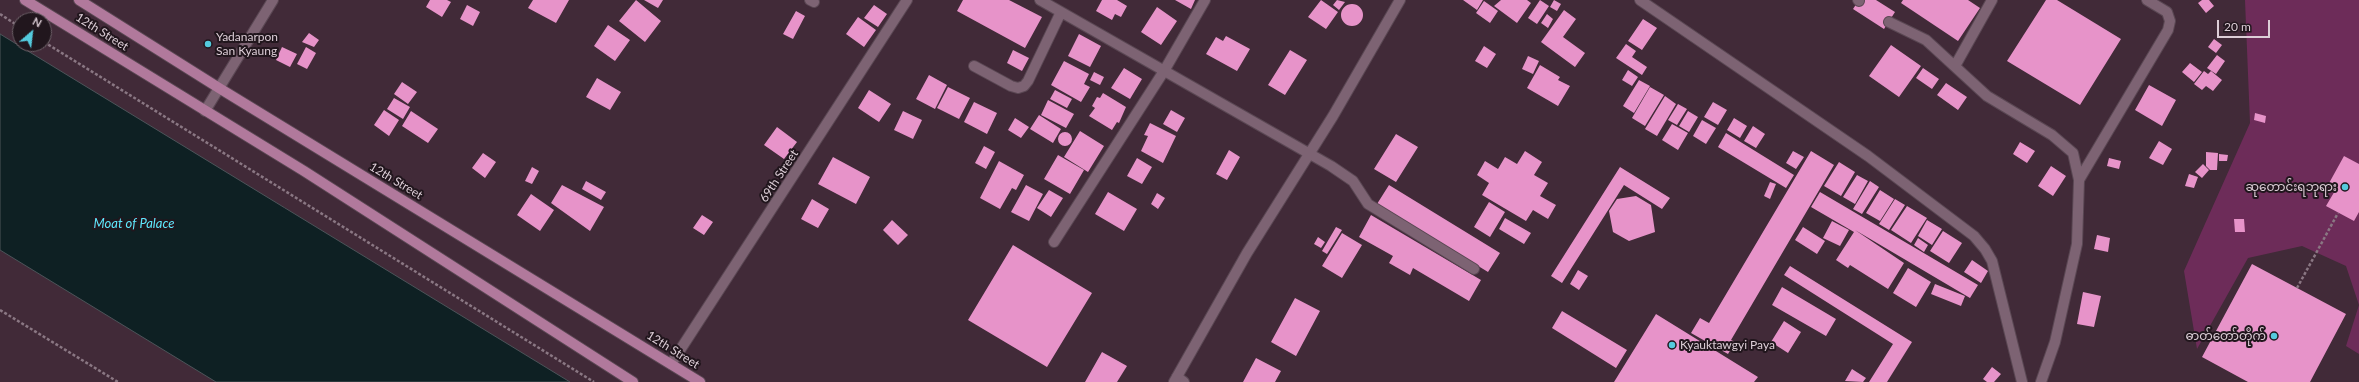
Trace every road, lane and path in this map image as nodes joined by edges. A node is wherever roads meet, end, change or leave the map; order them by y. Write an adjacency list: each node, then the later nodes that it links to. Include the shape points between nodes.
1 (25, 0): 20 (main road, 12th Street)
2 (79, 0): 19 (main road, 12th Street)
3 (272, 0): 19 (street)
4 (907, 0): 28 (street, 69th Street)
5 (1040, 0): 11 (street)
6 (1205, 0): 18 (street)
7 (1400, 0): 21 (street)
8 (1640, 0): 34 (street, via 1875,161 1974,236 1992,261)
9 (1992, 0): 17 (street)
10 (2146, 0): 22 (street, via 2167,12 2170,21 2168,30)
11 (1061, 12): 16 (street, via 1024,86 1011,86); 18 (street)
12 (0, 14): 13 (path)
13 (12, 22)
14 (1889, 22): 17 (street, via 1926,40)
15 (52, 47): 31 (path)
16 (974, 66)
17 (1955, 66): 22 (street, via 1987,96 2067,146 2077,164)
18 (1164, 71): 21 (street); 24 (street)
19 (219, 88): 20 (street); 28 (main road, 12th Street)
20 (205, 111): 32 (main road, 12th Street, via 304,171)
21 (1309, 153): 25 (street, via 1353,181 1368,204); 29 (street, via 1247,253)
22 (2079, 180): 35 (street, via 2076,244 2055,342)
23 (2338, 213): 26 (path)
24 (1054, 242)
25 (1474, 269)
26 (2297, 288)
27 (0, 310): 30 (path)
28 (671, 364): 33 (main road, 12th Street)
29 (1178, 380)
30 (118, 382)
31 (594, 382)
32 (633, 382)
33 (700, 382)
34 (2022, 382)
35 (2041, 382)

